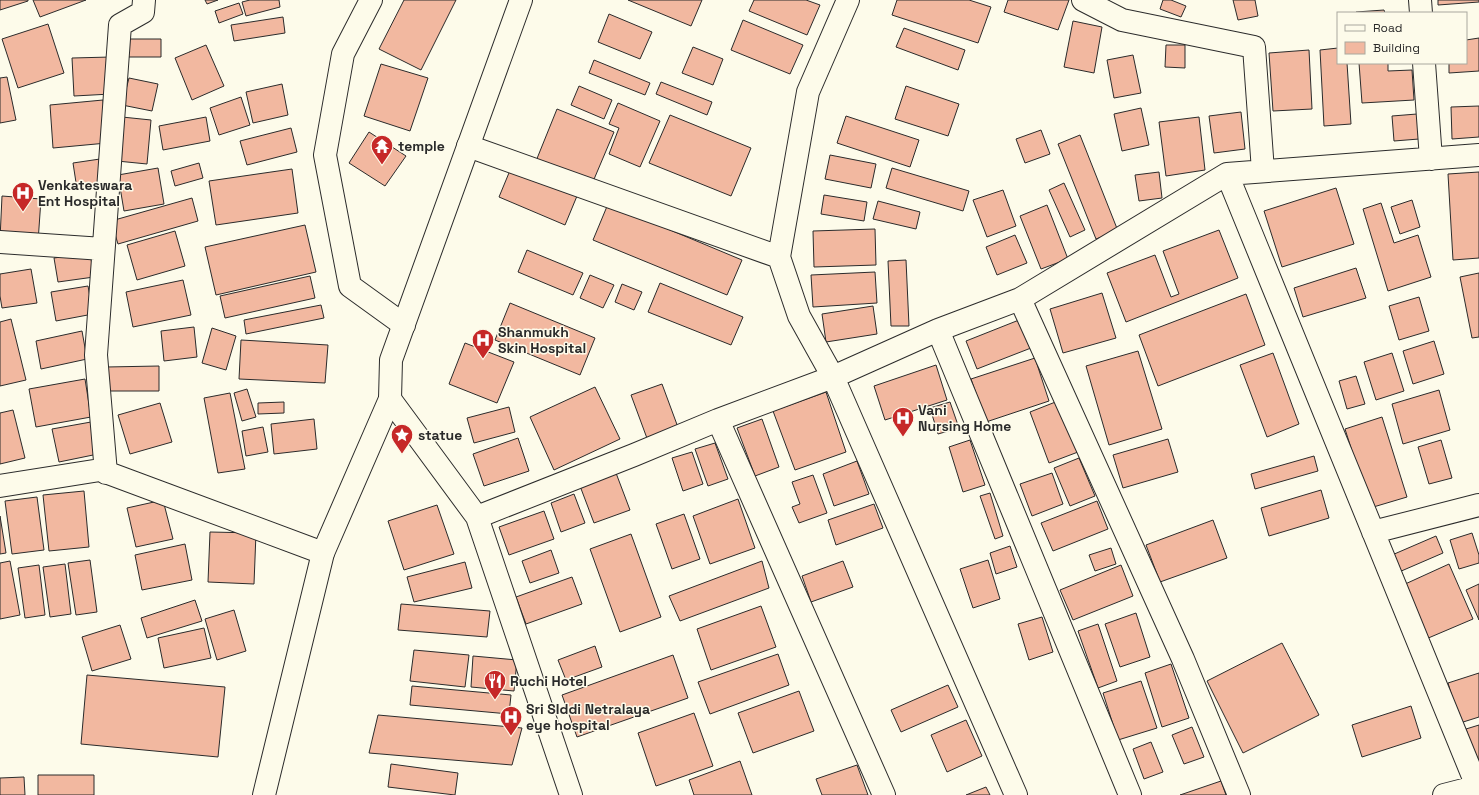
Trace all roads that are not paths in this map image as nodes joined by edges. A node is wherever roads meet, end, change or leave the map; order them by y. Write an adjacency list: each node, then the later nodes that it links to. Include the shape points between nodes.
1 (144, 0): 15 (street, via 143,12 120,25)
2 (371, 0): 18 (street, via 343,54 325,155 350,286)
3 (521, 0): 9 (street)
4 (848, 0): 16 (street, via 808,92)
5 (1083, 0): 12 (street, via 1122,20 1254,47)
6 (1420, 0): 7 (street)
7 (1421, 12)
8 (1424, 64): 11 (street)
9 (468, 146): 16 (street); 18 (street)
10 (1479, 155): 11 (street)
11 (1431, 159): 12 (street)
12 (1263, 172): 13 (street)
13 (1227, 174): 17 (street); 27 (street)
14 (0, 242): 15 (street)
15 (103, 249): 23 (street, via 96,355)
16 (779, 257): 20 (street, via 799,316)
17 (1020, 299): 19 (street); 35 (street, via 1183,659)
18 (404, 324): 21 (street, via 390,360)
19 (938, 330): 20 (street); 34 (street)
20 (833, 377): 22 (street); 33 (street)
21 (390, 399): 26 (street); 28 (street)
22 (718, 420): 26 (street, via 634,456); 32 (street)
23 (106, 473): 24 (street, via 100,470); 28 (street)
24 (0, 486)
25 (1479, 505): 27 (street)
26 (477, 517): 31 (street)
27 (1374, 532): 29 (street)
28 (323, 553): 30 (street)
29 (1478, 787): 36 (street)
30 (264, 795)
31 (571, 795)
32 (884, 795)
33 (1016, 795)
34 (1130, 795)
35 (1239, 795)
36 (1444, 795)

